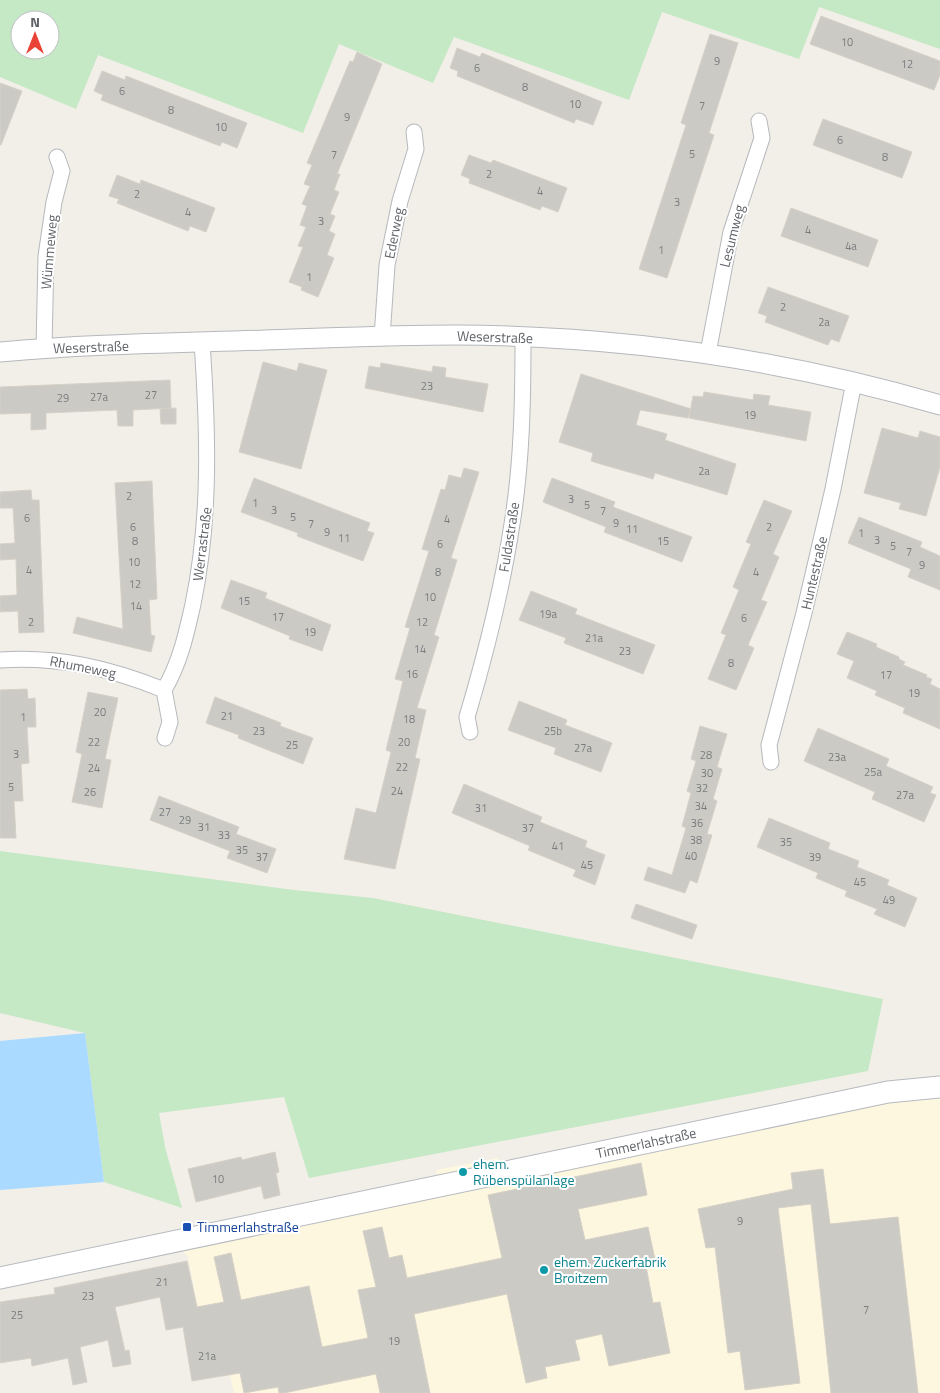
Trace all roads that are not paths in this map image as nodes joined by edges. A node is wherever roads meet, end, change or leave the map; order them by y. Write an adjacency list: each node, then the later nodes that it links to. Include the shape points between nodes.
1 (759, 121): 10 (street, Lesumweg, via 762,138 731,232)
2 (414, 132): 4 (street, Ederweg, via 416,149 400,201 388,265)
3 (57, 158): 8 (street, Wümmeweg, via 62,171 46,256)
4 (382, 337): 5 (street, Weserstraße, via 457,335); 6 (street, Weserstraße)
5 (524, 338): 10 (street, Weserstraße, via 636,344); 15 (street, Fuldastraße, via 523,412 513,522 494,620 467,717)
6 (202, 342): 8 (street, Weserstraße); 14 (street, Werrastraße, via 208,417 205,529 185,640 176,670)
7 (0, 344): 8 (street, Weserstraße)
8 (44, 348): 9 (street, Weserstraße)
9 (0, 352)
10 (708, 353): 11 (street, Weserstraße)
11 (854, 382): 12 (street, Weserstraße); 17 (street, Huntestraße, via 833,490 769,745)
12 (940, 405)
13 (0, 660): 14 (street, Rhumeweg, via 46,659 80,663)
14 (164, 690): 16 (street, via 170,722)
15 (470, 732)
16 (165, 738)
17 (771, 762)
18 (940, 1087): 19 (main road, Timmerlahstraße, via 888,1092)
19 (0, 1278)

